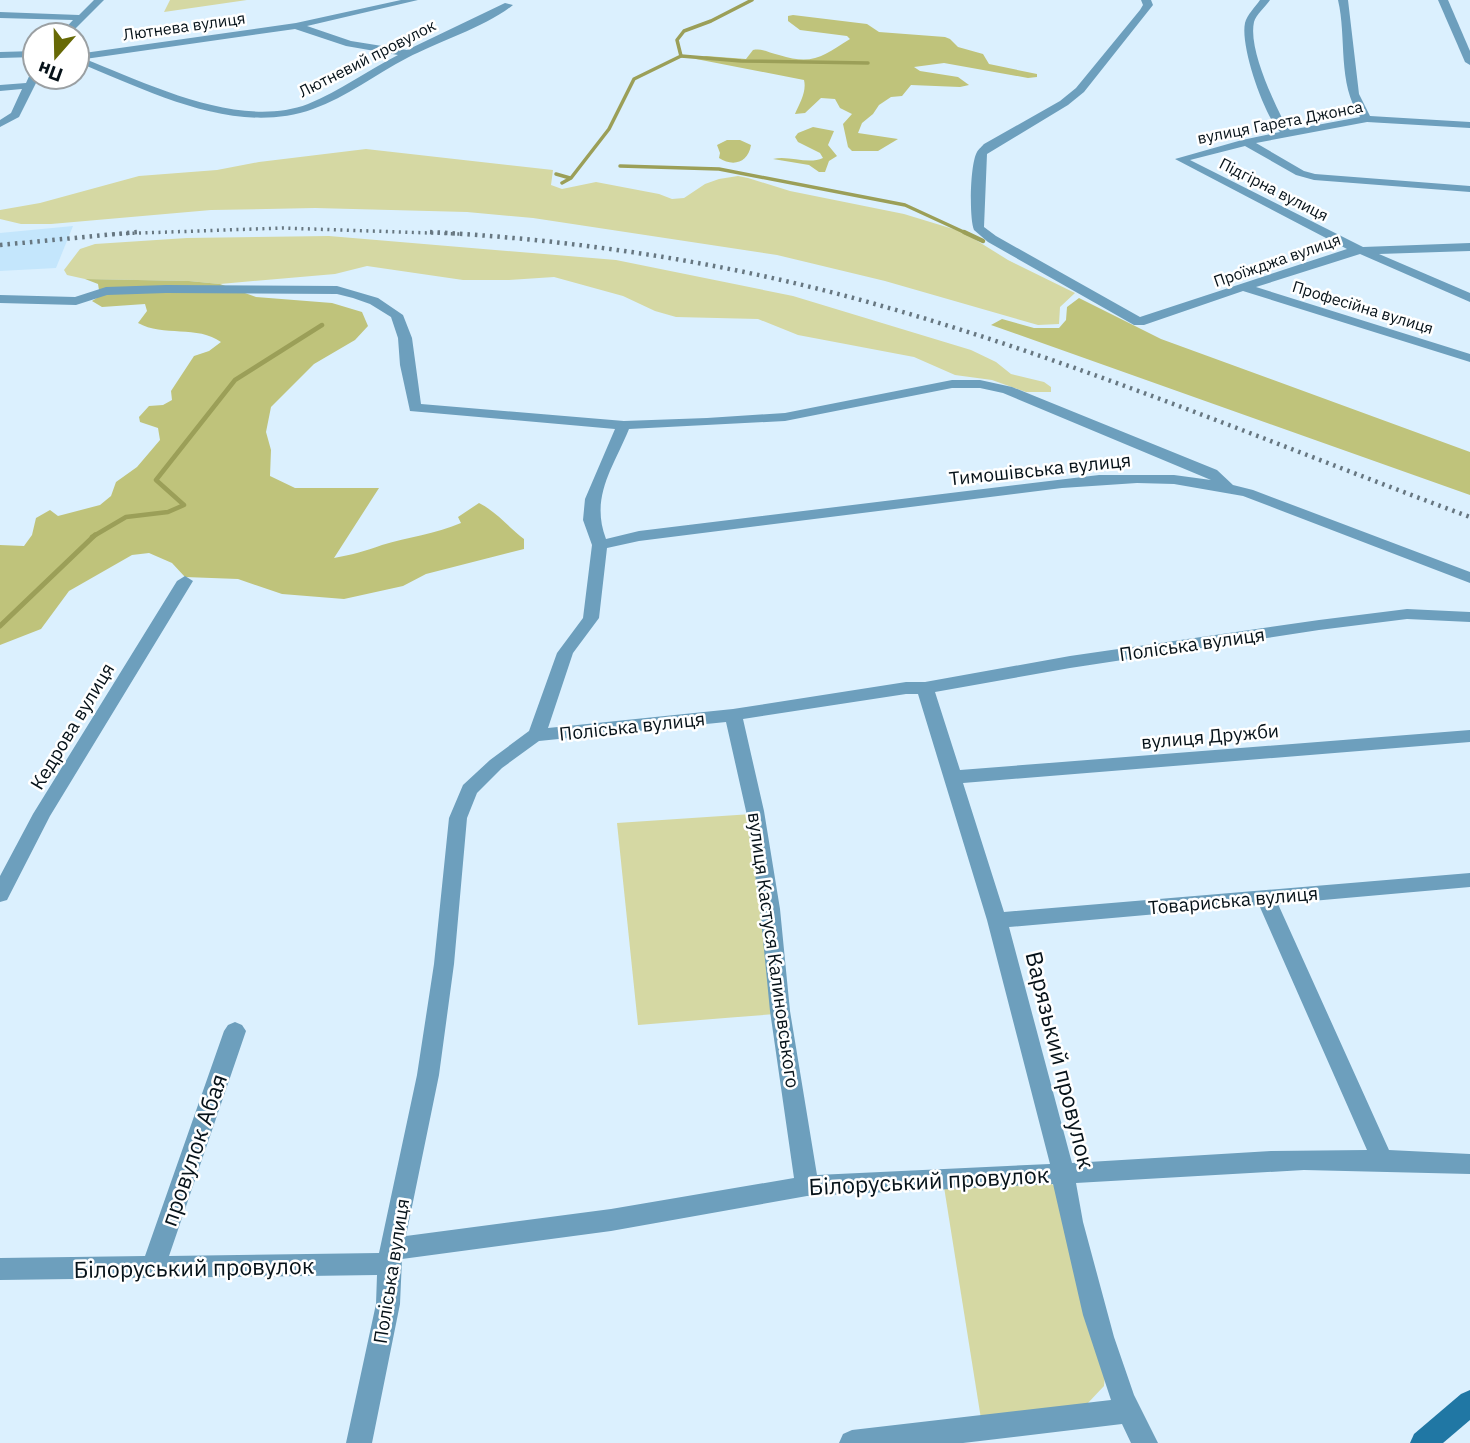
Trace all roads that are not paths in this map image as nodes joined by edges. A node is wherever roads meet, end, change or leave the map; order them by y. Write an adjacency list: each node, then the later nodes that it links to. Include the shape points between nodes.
1 (99, 0): 9 (street)
2 (1146, 0): 31 (street, Проїжджа вулиця, via 1143,12 1080,90 980,155 975,207 978,228 1139,322)
3 (1265, 0): 25 (street, via 1250,20 1249,31 1259,81)
4 (1343, 0): 22 (street, via 1349,22 1354,99)
5 (1443, 0): 16 (street)
6 (408, 1): 11 (street, Лютнева вулиця)
7 (508, 5): 12 (street, Лютневий провулок)
8 (0, 15): 9 (street)
9 (80, 18): 10 (street)
10 (77, 21)
11 (296, 26): 12 (street, Лютнева вулиця, via 349,44); 15 (street, Лютнева вулиця)
12 (407, 53): 21 (street, Лютневий провулок, via 323,99)
13 (21, 54): 14 (street)
14 (0, 55)
15 (91, 56)
16 (1470, 62)
17 (91, 63): 21 (street, Лютнева вулиця, via 219,110)
18 (21, 87): 19 (street)
19 (0, 88)
20 (27, 91): 23 (street, via 15,115)
21 (275, 114)
22 (1367, 119): 24 (street, вулиця Гарета Джонса); 25 (street, вулиця Гарета Джонса)
23 (0, 124)
24 (1470, 125)
25 (1287, 134): 26 (street, вулиця Гарета Джонса)
26 (1246, 142): 27 (street, вулиця Гарета Джонса); 28 (street, via 1314,177)
27 (1180, 159): 30 (street, Підгірна вулиця)
28 (1470, 189)
29 (1470, 247): 30 (street, Проїжджа вулиця)
30 (1362, 250): 31 (street, Проїжджа вулиця); 32 (street, Підгірна вулиця)
31 (1245, 288): 34 (street, Професійна вулиця)
32 (1466, 295)
33 (0, 299): 35 (street, via 76,301 106,291 130,290 337,290 374,301 397,315 415,408)
34 (1470, 358)
35 (624, 425): 36 (street, via 785,417 952,384 980,384 1007,390 1212,473); 37 (street, via 592,499 591,520)
36 (1226, 486): 37 (street, Тимошівська вулиця, via 1154,477 1046,485 639,536); 38 (street, Тимошівська вулиця)
37 (600, 545): 43 (street, via 591,618 566,651 551,704)
38 (1470, 578)
39 (185, 581): 47 (street, Кедрова вулиця, via 42,814)
40 (1470, 617): 41 (street, Поліська вулиця, via 1407,614 1320,625)
41 (925, 688): 42 (street, Поліська вулиця); 45 (street, Варязький провулок)
42 (733, 715): 43 (street, Поліська вулиця); 54 (street, вулиця Кастуся Калиновського, via 759,836)
43 (535, 735): 55 (street, Поліська вулиця, via 469,790 458,818 428,1075)
44 (1470, 736): 45 (street, вулиця Дружби)
45 (954, 777): 49 (street, Варязький провулок)
46 (1470, 880): 48 (street, Товариська вулиця)
47 (0, 895)
48 (1265, 897): 49 (street, Товариська вулиця); 51 (street)
49 (997, 920): 53 (street, Варязький провулок)
50 (235, 1031): 57 (street, провулок Абая)
51 (1382, 1159): 52 (street, Білоруський провулок); 53 (street, Білоруський провулок, via 1261,1160)
52 (1470, 1164)
53 (1064, 1174): 54 (street, Білоруський провулок); 59 (street, Варязький провулок, via 1098,1327)
54 (807, 1186): 55 (street, Білоруський провулок)
55 (390, 1257): 57 (street, Білоруський провулок); 60 (street, Поліська вулиця, via 388,1304)
56 (0, 1269): 57 (street, Білоруський провулок)
57 (152, 1269)
58 (1470, 1403): 63 (street)
59 (1127, 1411): 61 (street); 62 (street, Варязький провулок)
60 (359, 1443)
61 (852, 1443)
62 (1145, 1443)
63 (1423, 1443)

